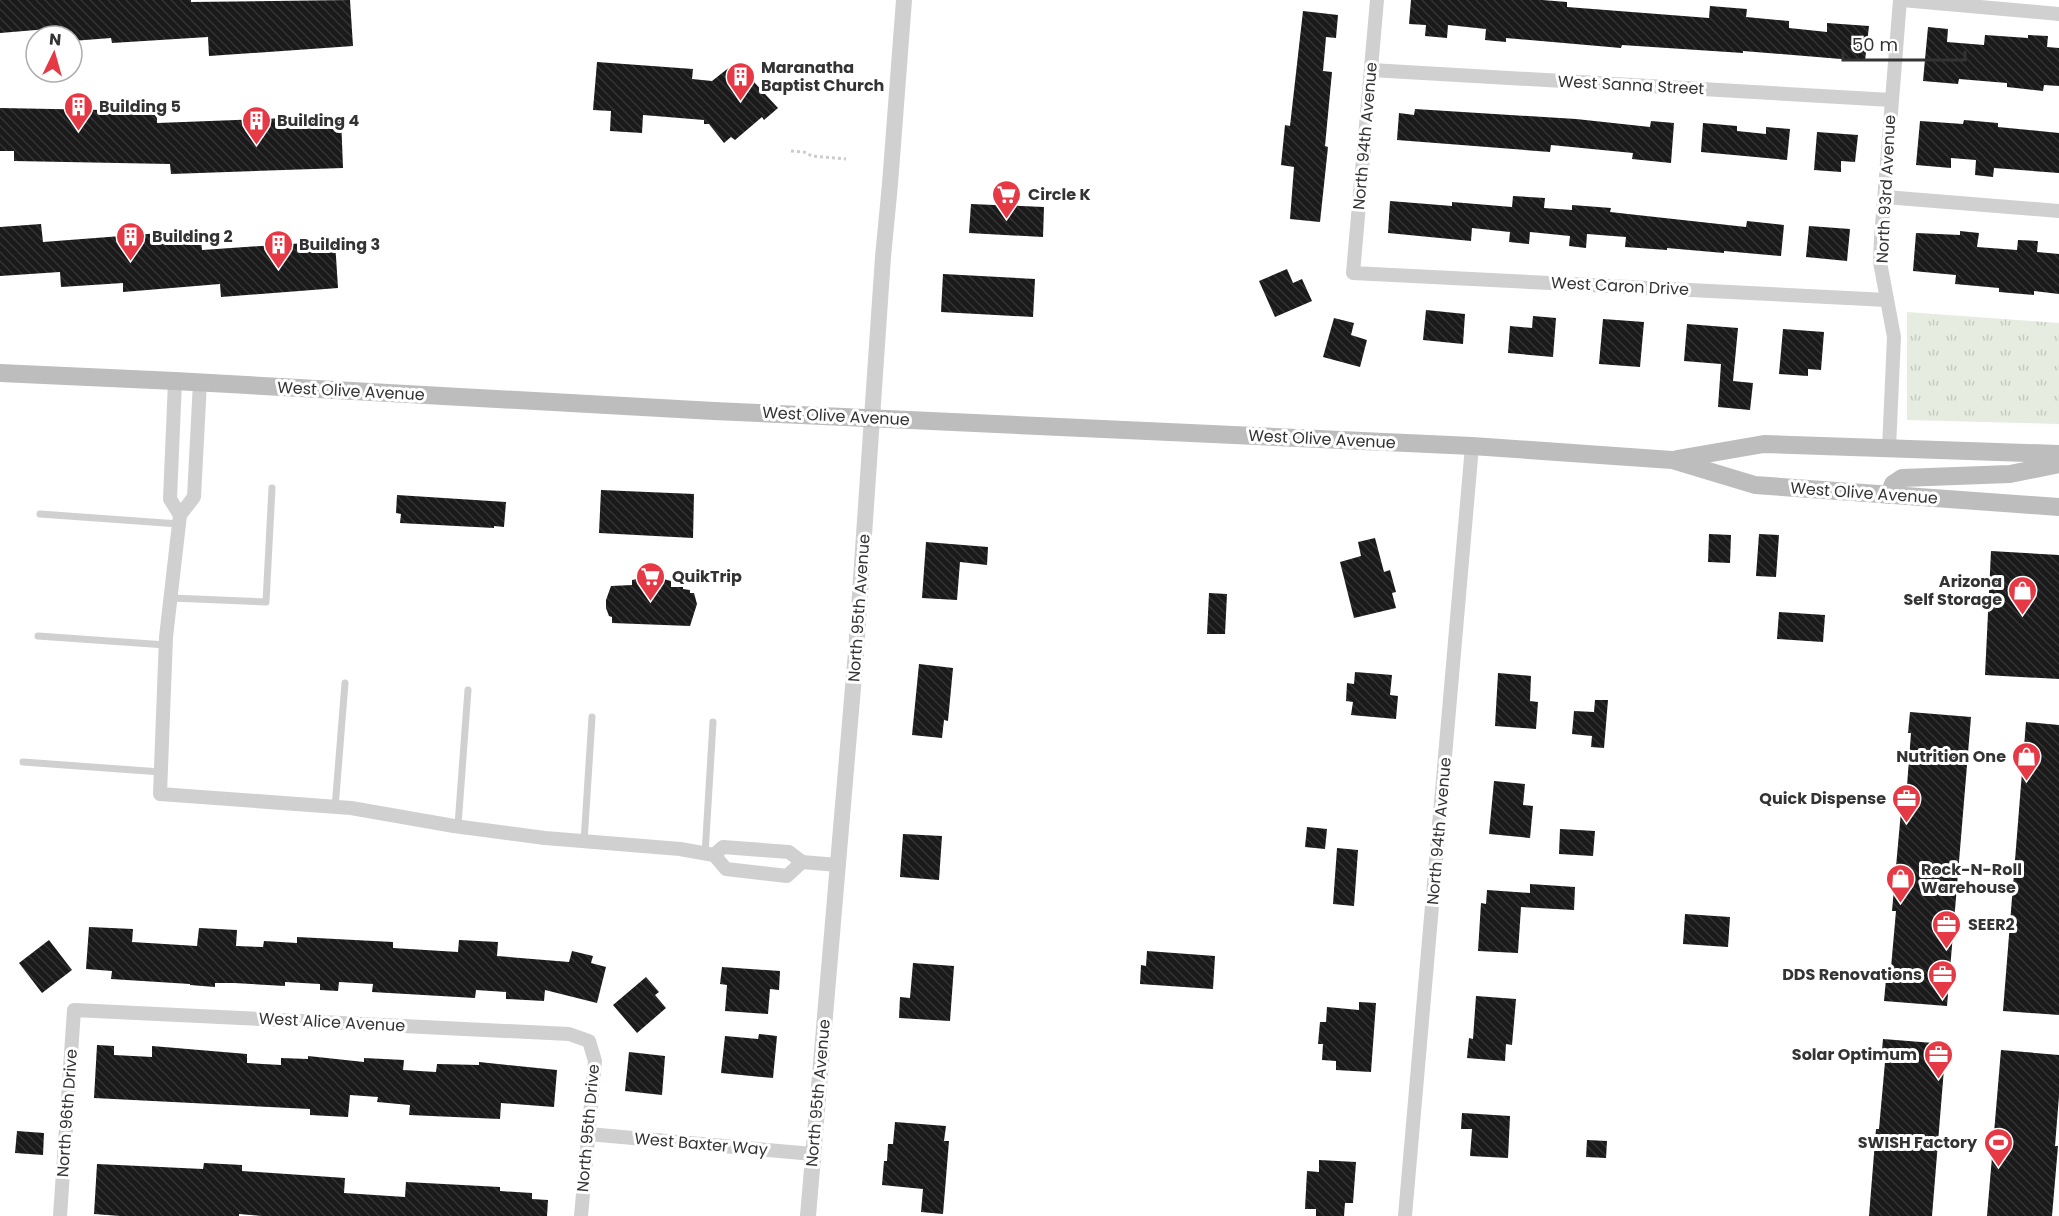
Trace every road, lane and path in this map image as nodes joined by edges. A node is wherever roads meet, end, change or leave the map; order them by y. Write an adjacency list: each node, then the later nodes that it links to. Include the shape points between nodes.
1 (904, 0): 16 (street, North 95th Avenue)
2 (1377, 0): 5 (street, North 94th Avenue)
3 (1901, 0): 4 (street); 6 (street, North 93rd Avenue)
4 (2059, 14)
5 (1371, 70): 6 (street, West Sanna Street); 11 (street, North 94th Avenue)
6 (1891, 100): 9 (street, North 93rd Avenue)
7 (791, 151): 8 (path)
8 (846, 159)
9 (1885, 197): 10 (street); 12 (street, North 93rd Avenue, via 1880,262)
10 (2059, 211)
11 (1353, 273): 12 (street, West Caron Drive)
12 (1887, 300): 18 (street, North 93rd Avenue, via 1894,337)
13 (0, 373): 14 (main road, West Olive Avenue)
14 (175, 381): 15 (main road, West Olive Avenue); 26 (street, via 170,499)
15 (200, 382): 16 (main road, West Olive Avenue); 26 (street, via 194,497)
16 (872, 418): 17 (main road, West Olive Avenue); 41 (street, North 95th Avenue)
17 (1472, 446): 20 (main road, West Olive Avenue); 49 (street, North 94th Avenue)
18 (1889, 448): 19 (main road, West Olive Avenue); 20 (main road, West Olive Avenue, via 1764,444)
19 (2059, 454)
20 (1672, 460): 23 (main road, West Olive Avenue, via 1755,484)
21 (2059, 464): 23 (main road, via 2010,474 1902,478 1893,484)
22 (272, 488): 27 (lane, via 266,602)
23 (1889, 495): 24 (main road, West Olive Avenue)
24 (2059, 507)
25 (40, 514): 26 (lane)
26 (179, 520): 27 (street)
27 (171, 598): 29 (street)
28 (38, 636): 29 (lane)
29 (166, 645): 35 (street)
30 (345, 683): 36 (lane)
31 (468, 690): 37 (lane)
32 (592, 717): 38 (lane)
33 (713, 722): 39 (lane)
34 (23, 762): 35 (lane)
35 (161, 772): 36 (street, via 160,794)
36 (335, 808): 37 (street)
37 (458, 825): 38 (street)
38 (584, 842): 39 (street)
39 (710, 854): 40 (street, via 723,847 789,852); 40 (street, via 726,869 787,876)
40 (802, 862): 41 (street)
41 (838, 865): 45 (street, North 95th Avenue)
42 (74, 1010): 43 (street, West Alice Avenue, via 569,1034); 46 (street, North 96th Drive)
43 (589, 1041): 44 (street, North 95th Drive, via 595,1061)
44 (588, 1134): 45 (street, West Baxter Way); 47 (street, North 95th Drive)
45 (813, 1154): 48 (street, North 95th Avenue)
46 (60, 1216)
47 (581, 1216)
48 (808, 1216)
49 (1405, 1216)

